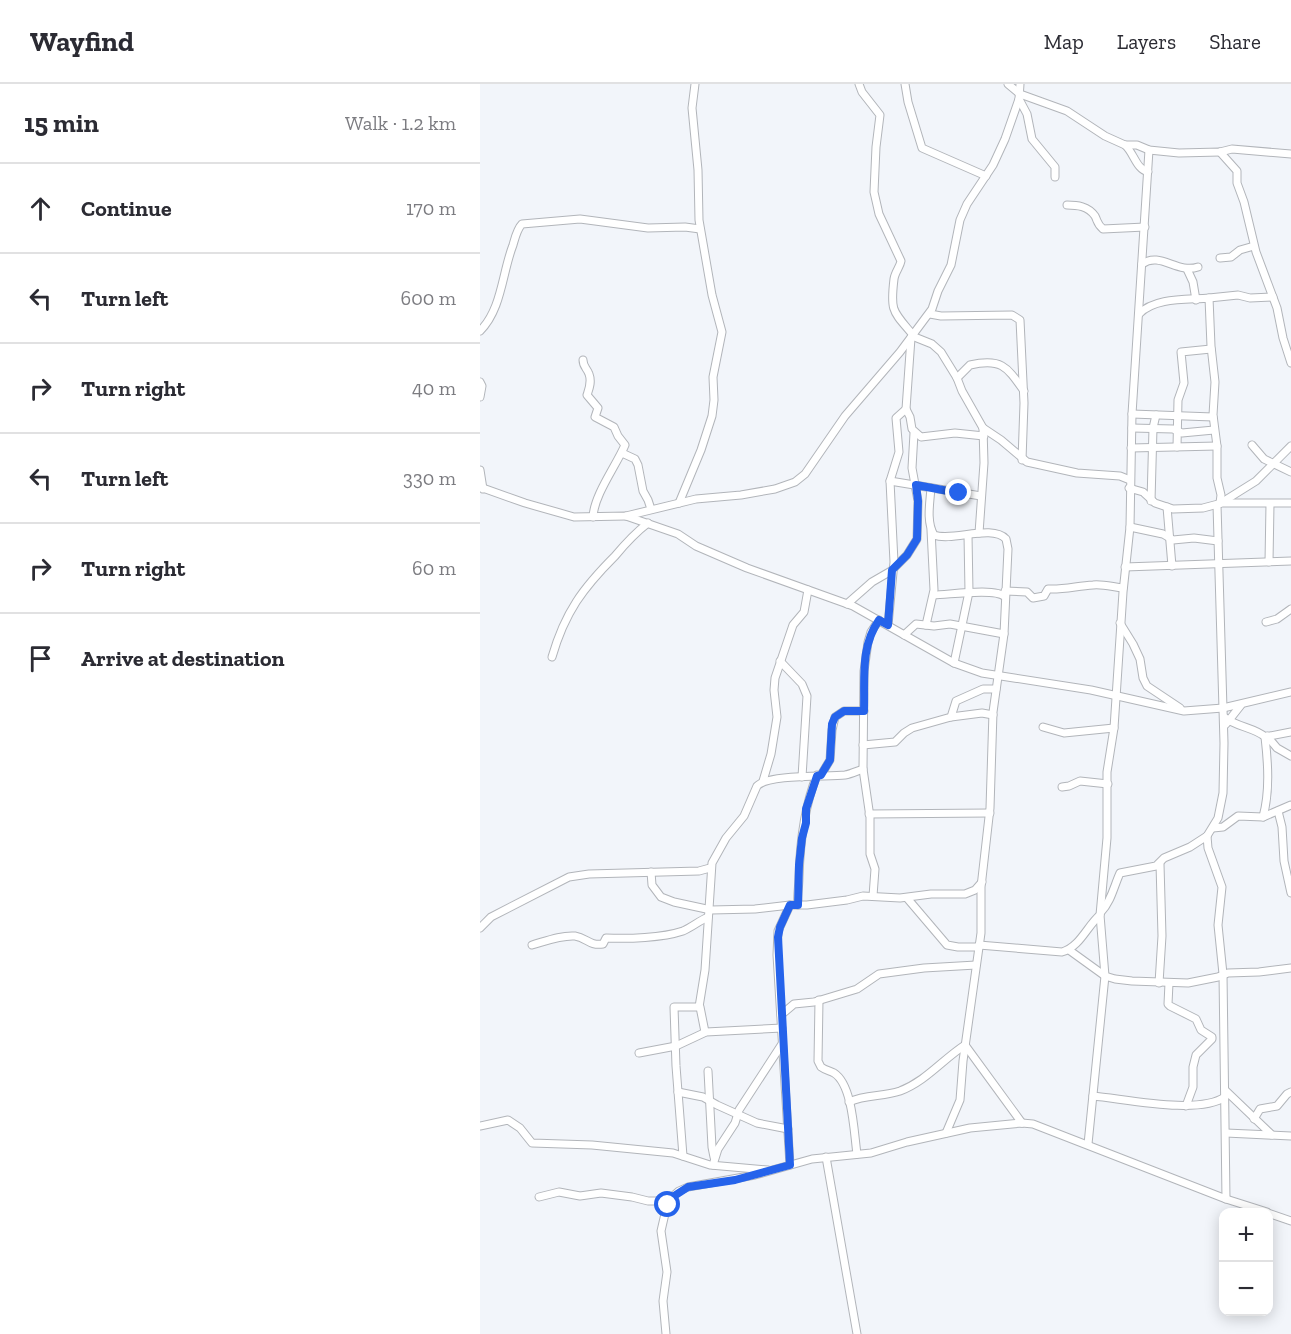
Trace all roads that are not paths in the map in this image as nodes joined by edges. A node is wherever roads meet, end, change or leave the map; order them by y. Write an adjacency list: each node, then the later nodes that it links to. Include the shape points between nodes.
1 (695, 84): 16 (street, via 692,108)
2 (858, 84): 28 (street, via 880,115 874,192 879,214 901,261 894,279 893,308)
3 (904, 84): 12 (street, via 922,148)
4 (1008, 84): 6 (street)
5 (1020, 84): 6 (street)
6 (1019, 97): 7 (street, via 1067,111); 12 (street, via 1005,139); 13 (street, via 1034,143 1055,167)
7 (1125, 145): 8 (street); 11 (street, via 1143,171)
8 (1149, 150): 9 (street); 11 (street)
9 (1220, 152): 10 (street, via 1232,149); 17 (street, via 1237,171)
10 (1291, 154)
11 (1148, 172): 15 (street)
12 (986, 176): 25 (street, via 960,220 951,264)
13 (1055, 177)
14 (1067, 205): 15 (street, via 1085,207 1102,229)
15 (1145, 226): 19 (street)
16 (700, 229): 27 (street, via 648,228 580,219 522,224 494,311); 65 (street, via 722,333 714,370 711,416)
17 (1254, 246): 18 (street); 22 (street)
18 (1220, 258)
19 (1142, 264): 21 (street, via 1155,260); 26 (street)
20 (1198, 267): 21 (street)
21 (1187, 269): 24 (street)
22 (1273, 297): 23 (street); 31 (street)
23 (1209, 298): 24 (street); 29 (street)
24 (1196, 300): 26 (street, via 1149,306)
25 (930, 314): 28 (street); 34 (street, via 1017,317 1022,324)
26 (1139, 314): 37 (street)
27 (480, 331)
28 (912, 336): 32 (street, via 937,349); 36 (street); 65 (street, via 845,416 813,465 795,482 760,493)
29 (1212, 349): 39 (street, via 1181,352 1184,383 1178,400); 40 (street, via 1216,389)
30 (583, 360): 53 (street, via 590,376 586,394 598,408 595,417 614,427 625,445)
31 (1291, 363)
32 (957, 378): 34 (street, via 970,365 997,364 1008,369); 45 (street)
33 (480, 382): 35 (street)
34 (1024, 391): 54 (street)
35 (480, 397)
36 (906, 410): 44 (street); 58 (street, via 896,418 900,452)
37 (1132, 414): 38 (street); 41 (street)
38 (1156, 415): 39 (street); 42 (street)
39 (1179, 417): 40 (street); 46 (street)
40 (1213, 417): 43 (street)
41 (1132, 428): 42 (street); 51 (street)
42 (1153, 428): 46 (street); 52 (street)
43 (1214, 430): 46 (street); 48 (street)
44 (914, 432): 45 (street, via 921,437); 60 (street, via 912,468)
45 (984, 432): 54 (street, via 1001,440); 63 (street)
46 (1176, 432): 50 (street)
47 (1252, 445): 55 (street)
48 (1217, 446): 50 (street); 67 (street)
49 (1291, 446): 55 (street)
50 (1176, 447): 52 (street)
51 (1131, 448): 52 (street); 59 (street)
52 (1153, 448): 64 (street)
53 (622, 453): 70 (street, via 635,459); 73 (street)
54 (1022, 460): 59 (street, via 1077,473 1120,476)
55 (1274, 464): 57 (street); 67 (street, via 1256,482)
56 (480, 470): 61 (street)
57 (1291, 472)
58 (890, 481): 60 (street); 86 (street)
59 (1130, 484): 64 (street); 75 (street)
60 (916, 485): 62 (street); 86 (street, via 917,539)
61 (482, 488): 73 (street, via 574,517)
62 (931, 488): 63 (street); 76 (street)
63 (981, 496): 77 (street)
64 (1151, 501): 69 (street)
65 (679, 503): 70 (street)
66 (1291, 503): 68 (street)
67 (1219, 504): 68 (street); 69 (street, via 1191,509); 80 (street)
68 (1270, 504): 83 (street)
69 (1167, 507): 79 (street)
70 (651, 509): 71 (street)
71 (642, 512): 72 (street); 74 (street, via 640,516)
72 (626, 516): 73 (street); 74 (street)
73 (593, 517)
74 (645, 522): 88 (street, via 747,568); 102 (street, via 583,590)
75 (1130, 527): 79 (street); 85 (street)
76 (931, 530): 78 (street, via 937,536); 91 (street)
77 (979, 533): 78 (street); 90 (street, via 999,534 1006,539)
78 (968, 535): 89 (street)
79 (1171, 539): 80 (street); 84 (street)
80 (1218, 541): 82 (street)
81 (1291, 561): 83 (street)
82 (1218, 562): 83 (street); 84 (street); 110 (street)
83 (1269, 562)
84 (1172, 566): 85 (street)
85 (1125, 567): 87 (street)
86 (892, 570): 92 (street); 97 (street)
87 (1123, 588): 90 (street, via 1078,586 1048,590 1044,596 1033,598 1027,592); 96 (street)
88 (808, 590): 92 (street); 103 (street, via 804,612 793,625)
89 (969, 592): 90 (street); 91 (street); 99 (street)
90 (1005, 594): 100 (street)
91 (934, 595): 98 (street)
92 (847, 604): 94 (street)
93 (1291, 609): 95 (street)
94 (879, 620): 97 (street); 111 (street, via 865,658)
95 (1266, 622)
96 (1120, 623): 108 (street); 112 (street, via 1140,659 1147,686)
97 (888, 625): 101 (street)
98 (926, 625): 99 (street); 101 (street, via 913,625)
99 (962, 627): 100 (street); 104 (street)
100 (1004, 634): 105 (street)
101 (904, 635): 104 (street)
102 (552, 657)
103 (780, 661): 124 (street, via 806,692); 125 (street, via 774,690 777,717)
104 (954, 663): 105 (street)
105 (997, 676): 106 (street); 108 (street)
106 (996, 688): 113 (street); 114 (street, via 983,689 956,701)
107 (1291, 692): 109 (street)
108 (1116, 696): 112 (street); 117 (street)
109 (1241, 705): 110 (street); 115 (street)
110 (1223, 708): 112 (street); 115 (street)
111 (864, 711): 120 (street); 123 (street, via 844,711 835,717 830,760)
112 (1184, 711)
113 (993, 715): 114 (street); 130 (street)
114 (951, 717): 120 (street, via 912,728 896,742)
115 (1225, 719): 119 (street); 133 (street, via 1223,793)
116 (1043, 727): 117 (street, via 1064,733)
117 (1114, 728): 126 (street)
118 (1291, 732): 119 (street)
119 (1266, 737): 121 (street); 132 (street, via 1268,779)
120 (863, 745): 122 (street)
121 (1291, 756)
122 (863, 769): 123 (street, via 846,775); 131 (street)
123 (819, 775): 124 (street); 144 (street, via 806,809)
124 (802, 777): 125 (street)
125 (763, 782): 136 (street, via 757,786 744,816 726,838)
126 (1108, 784): 127 (street, via 1080,781); 143 (street)
127 (1062, 787)
128 (1291, 805): 129 (street)
129 (1278, 811): 132 (street); 140 (street)
130 (990, 813): 131 (street); 138 (street)
131 (869, 814): 141 (street, via 870,854 875,869)
132 (1263, 817): 133 (street, via 1238,816 1223,827)
133 (1213, 828): 134 (street)
134 (1207, 836): 135 (street, via 1164,858); 153 (street, via 1222,887 1218,925)
135 (1160, 864): 139 (street, via 1122,871); 155 (street)
136 (710, 868): 137 (street); 145 (street)
137 (651, 872): 145 (street, via 652,885 661,897); 147 (street, via 569,877 491,917)
138 (982, 882): 142 (street, via 971,893); 149 (street)
139 (1112, 891): 143 (street); 146 (street)
140 (1291, 894)
141 (873, 897): 142 (street); 144 (street)
142 (907, 898): 149 (street, via 947,945)
143 (1102, 902): 146 (street)
144 (794, 905): 145 (street); 159 (street, via 778,937)
145 (709, 913): 148 (street, via 690,928 674,933 606,938 597,945 578,937); 158 (street)
146 (1101, 914): 150 (street); 154 (street)
147 (480, 928)
148 (532, 945)
149 (979, 946): 150 (street); 151 (street)
150 (1069, 950): 154 (street)
151 (976, 965): 157 (street, via 879,974 857,989); 163 (street)
152 (1291, 968): 153 (street)
153 (1223, 974): 156 (street, via 1196,982); 169 (street)
154 (1105, 976): 155 (street); 170 (street)
155 (1159, 983): 156 (street)
156 (1169, 983): 173 (street, via 1168,1004 1196,1019 1201,1030 1212,1037 1196,1055 1193,1087)
157 (819, 1000): 159 (street, via 794,1004); 172 (street, via 819,1064 844,1084)
158 (699, 1007): 161 (street); 164 (street, via 674,1007)
159 (781, 1016): 160 (street)
160 (782, 1028): 161 (street); 162 (street)
161 (705, 1032): 164 (street)
162 (783, 1043): 174 (street); 178 (street)
163 (965, 1045): 172 (street, via 928,1076 901,1091); 176 (street); 179 (street, via 960,1100)
164 (676, 1046): 165 (street); 167 (street)
165 (639, 1053)
166 (708, 1071): 171 (street)
167 (678, 1092): 171 (street); 185 (street)
168 (1291, 1092): 175 (street, via 1277,1106 1260,1109)
169 (1225, 1094): 173 (street, via 1212,1104); 175 (street); 180 (street)
170 (1093, 1096): 173 (street); 183 (street)
171 (709, 1100): 174 (street); 187 (street)
172 (849, 1102): 184 (street)
173 (1186, 1106)
174 (738, 1115): 178 (street); 187 (street)
175 (1254, 1119): 181 (street)
176 (1022, 1123): 179 (street); 183 (street)
177 (480, 1126): 185 (street, via 508,1120 532,1143 592,1145)
178 (788, 1129): 188 (street)
179 (946, 1133): 184 (street)
180 (1226, 1133): 181 (street); 191 (street)
181 (1272, 1135): 182 (street)
182 (1291, 1136)
183 (1088, 1144): 191 (street)
184 (857, 1154): 186 (street)
185 (683, 1156): 187 (street, via 699,1162)
186 (826, 1157): 188 (street); 197 (street)
187 (714, 1161): 189 (street)
188 (790, 1165): 189 (street)
189 (773, 1170): 192 (street, via 688,1187)
190 (539, 1197): 192 (street, via 559,1192 580,1196 601,1193)
191 (1226, 1199): 193 (street)
192 (669, 1202): 196 (street, via 660,1237 667,1272 663,1301)
193 (1253, 1208)
194 (1273, 1215): 195 (street)
195 (1291, 1221)
196 (666, 1334)
197 (857, 1334)

